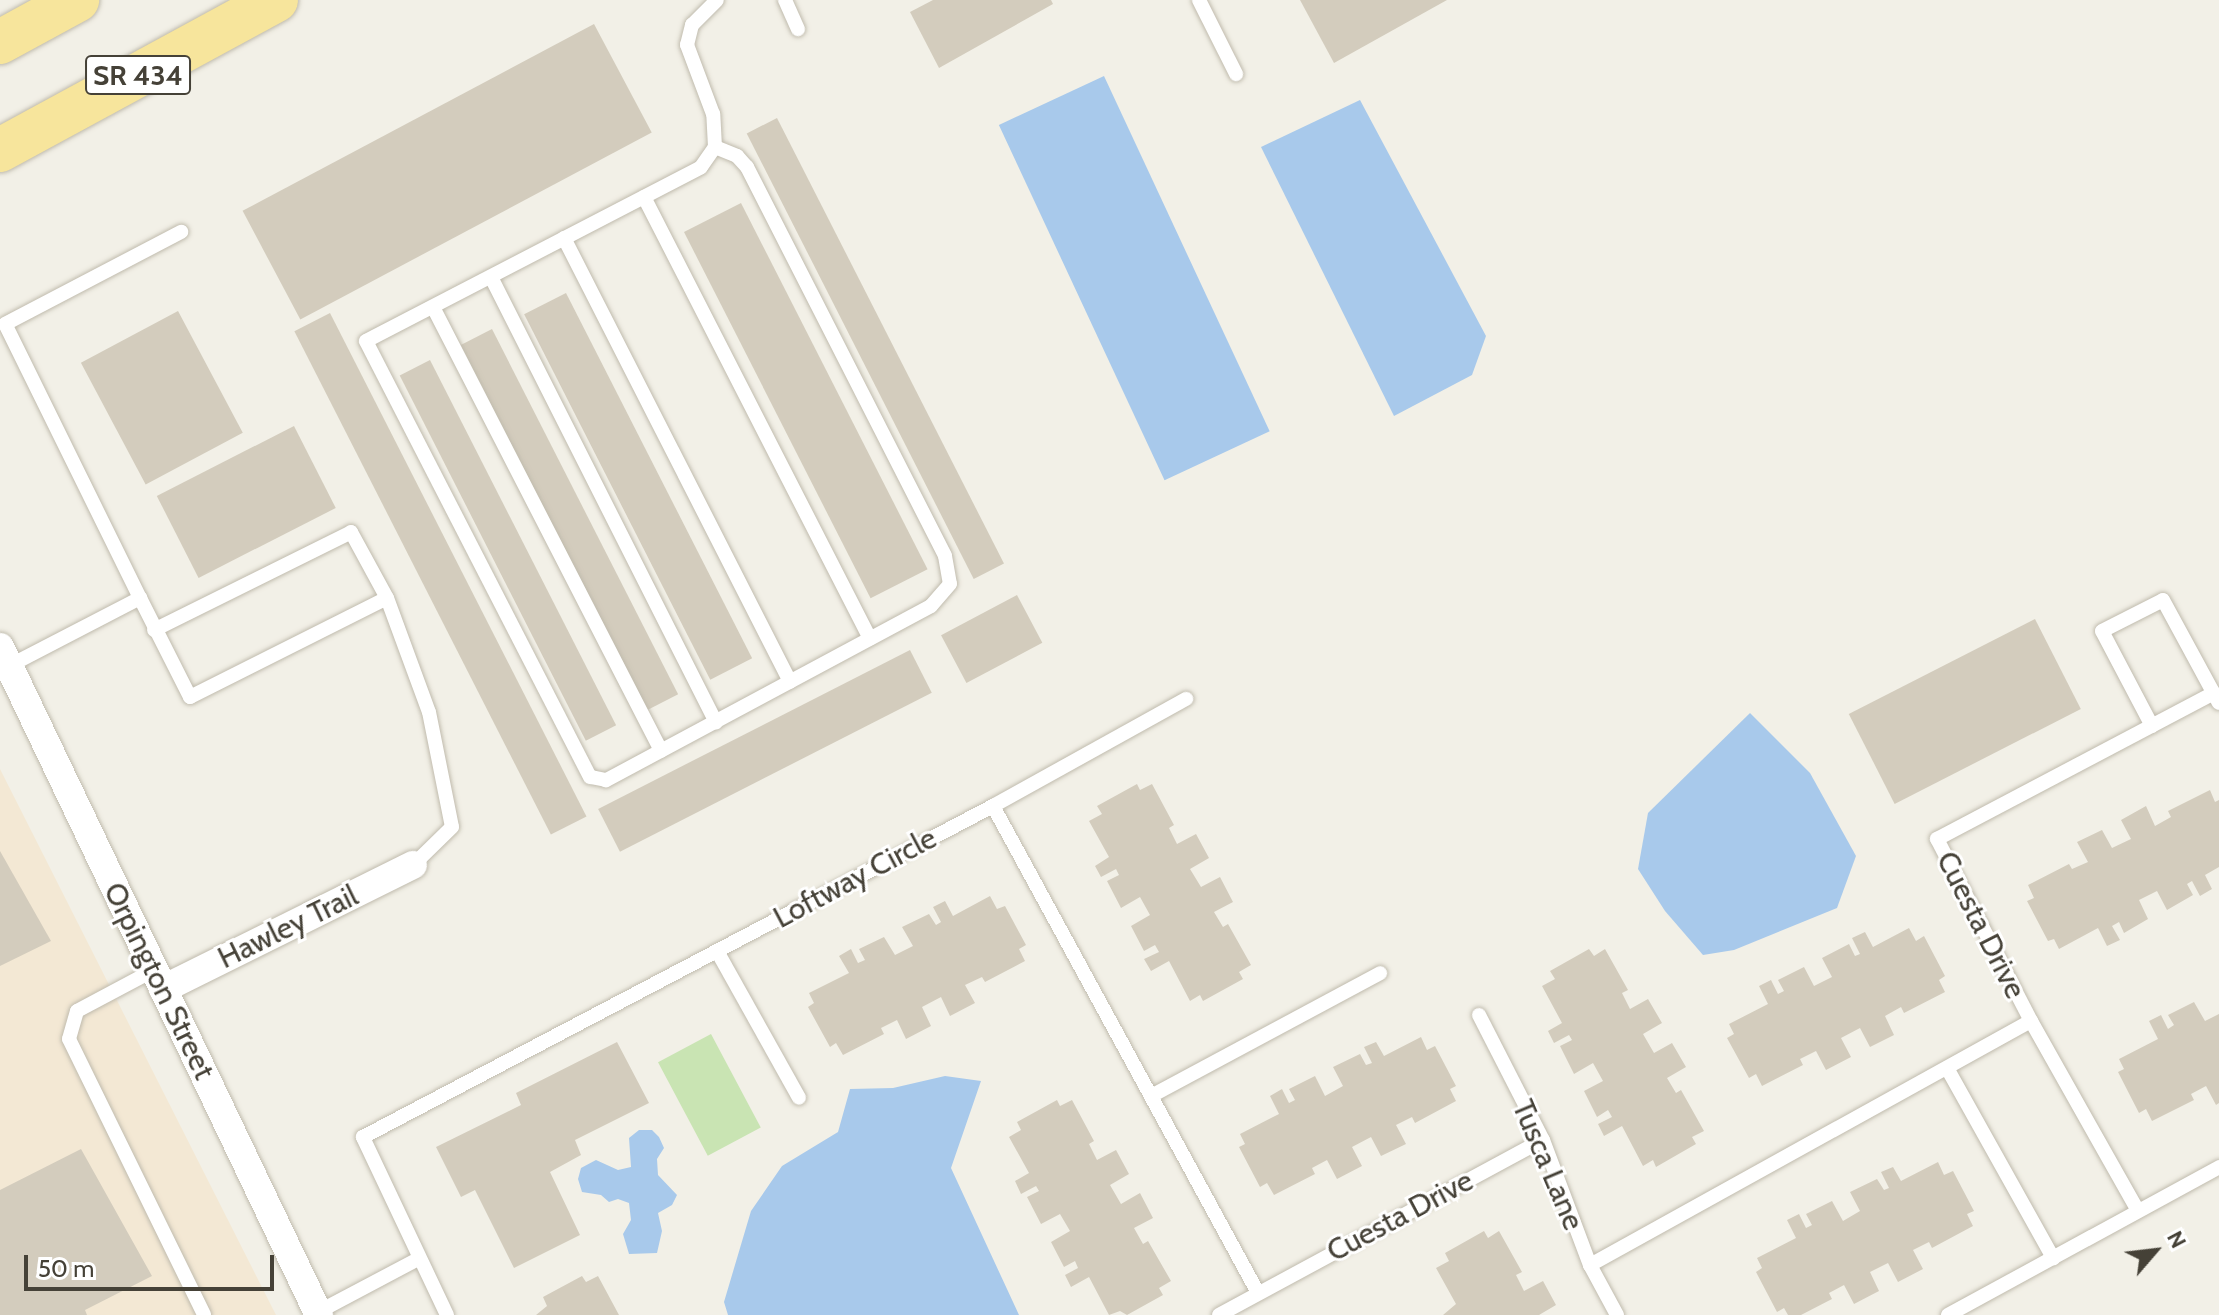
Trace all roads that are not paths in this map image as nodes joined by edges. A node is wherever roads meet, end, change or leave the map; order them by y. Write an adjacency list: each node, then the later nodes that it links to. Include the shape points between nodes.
1 (77, 0): 7 (main road)
2 (276, 0): 10 (main road, SR 434)
3 (717, 0): 9 (lane, via 692,25 687,45 713,114)
4 (785, 0): 6 (lane)
5 (1199, 0): 8 (lane)
6 (798, 29)
7 (0, 42)
8 (1236, 74)
9 (715, 147): 11 (lane, via 701,167); 19 (lane, via 737,156 747,167 945,556 950,584 931,606)
10 (0, 150)
11 (644, 197): 13 (lane); 19 (lane)
12 (181, 232): 16 (lane, via 5,324)
13 (564, 238): 14 (lane); 21 (lane)
14 (491, 277): 15 (lane); 24 (lane)
15 (433, 307): 26 (lane); 26 (lane, via 366,341 590,777 606,780)
16 (140, 598): 18 (lane); 20 (lane)
17 (387, 598): 18 (lane, via 351,532); 18 (lane, via 190,697); 28 (lane, via 429,712 452,827)
18 (154, 630)
19 (870, 639): 21 (lane)
20 (4, 656): 31 (street, Orpington Street)
21 (790, 682): 24 (lane)
22 (2216, 698): 25 (lane, Cuesta Drive); 25 (lane, via 2163,600 2102,631)
23 (1186, 699): 27 (lane, Loftway Circle)
24 (716, 722): 26 (lane)
25 (2152, 726): 33 (lane, Cuesta Drive, via 1937,839)
26 (661, 751)
27 (993, 806): 29 (lane, Loftway Circle); 35 (lane)
28 (413, 865): 31 (street, Hawley Trail)
29 (717, 951): 36 (lane); 41 (lane, Loftway Circle, via 363,1137)
30 (1380, 973): 35 (lane)
31 (158, 979): 44 (street, Orpington Street); 45 (lane, via 77,1011 69,1039)
32 (1479, 1015): 37 (lane, Tusca Lane)
33 (2031, 1021): 34 (lane, Cuesta Drive); 39 (lane)
34 (1947, 1068): 40 (lane); 42 (lane, Cuesta Drive)
35 (1151, 1096): 43 (lane)
36 (799, 1098)
37 (1543, 1140): 42 (lane, Tusca Lane); 43 (lane, Cuesta Drive)
38 (2219, 1167): 39 (lane)
39 (2138, 1211): 40 (lane)
40 (2053, 1258): 49 (lane)
41 (418, 1259): 44 (lane); 46 (lane, Loftway Circle)
42 (1590, 1265): 48 (lane, Tusca Lane)
43 (1257, 1291): 47 (lane)
44 (318, 1314)
45 (204, 1315)
46 (447, 1315)
47 (1220, 1315)
48 (1617, 1315)
49 (1948, 1315)

